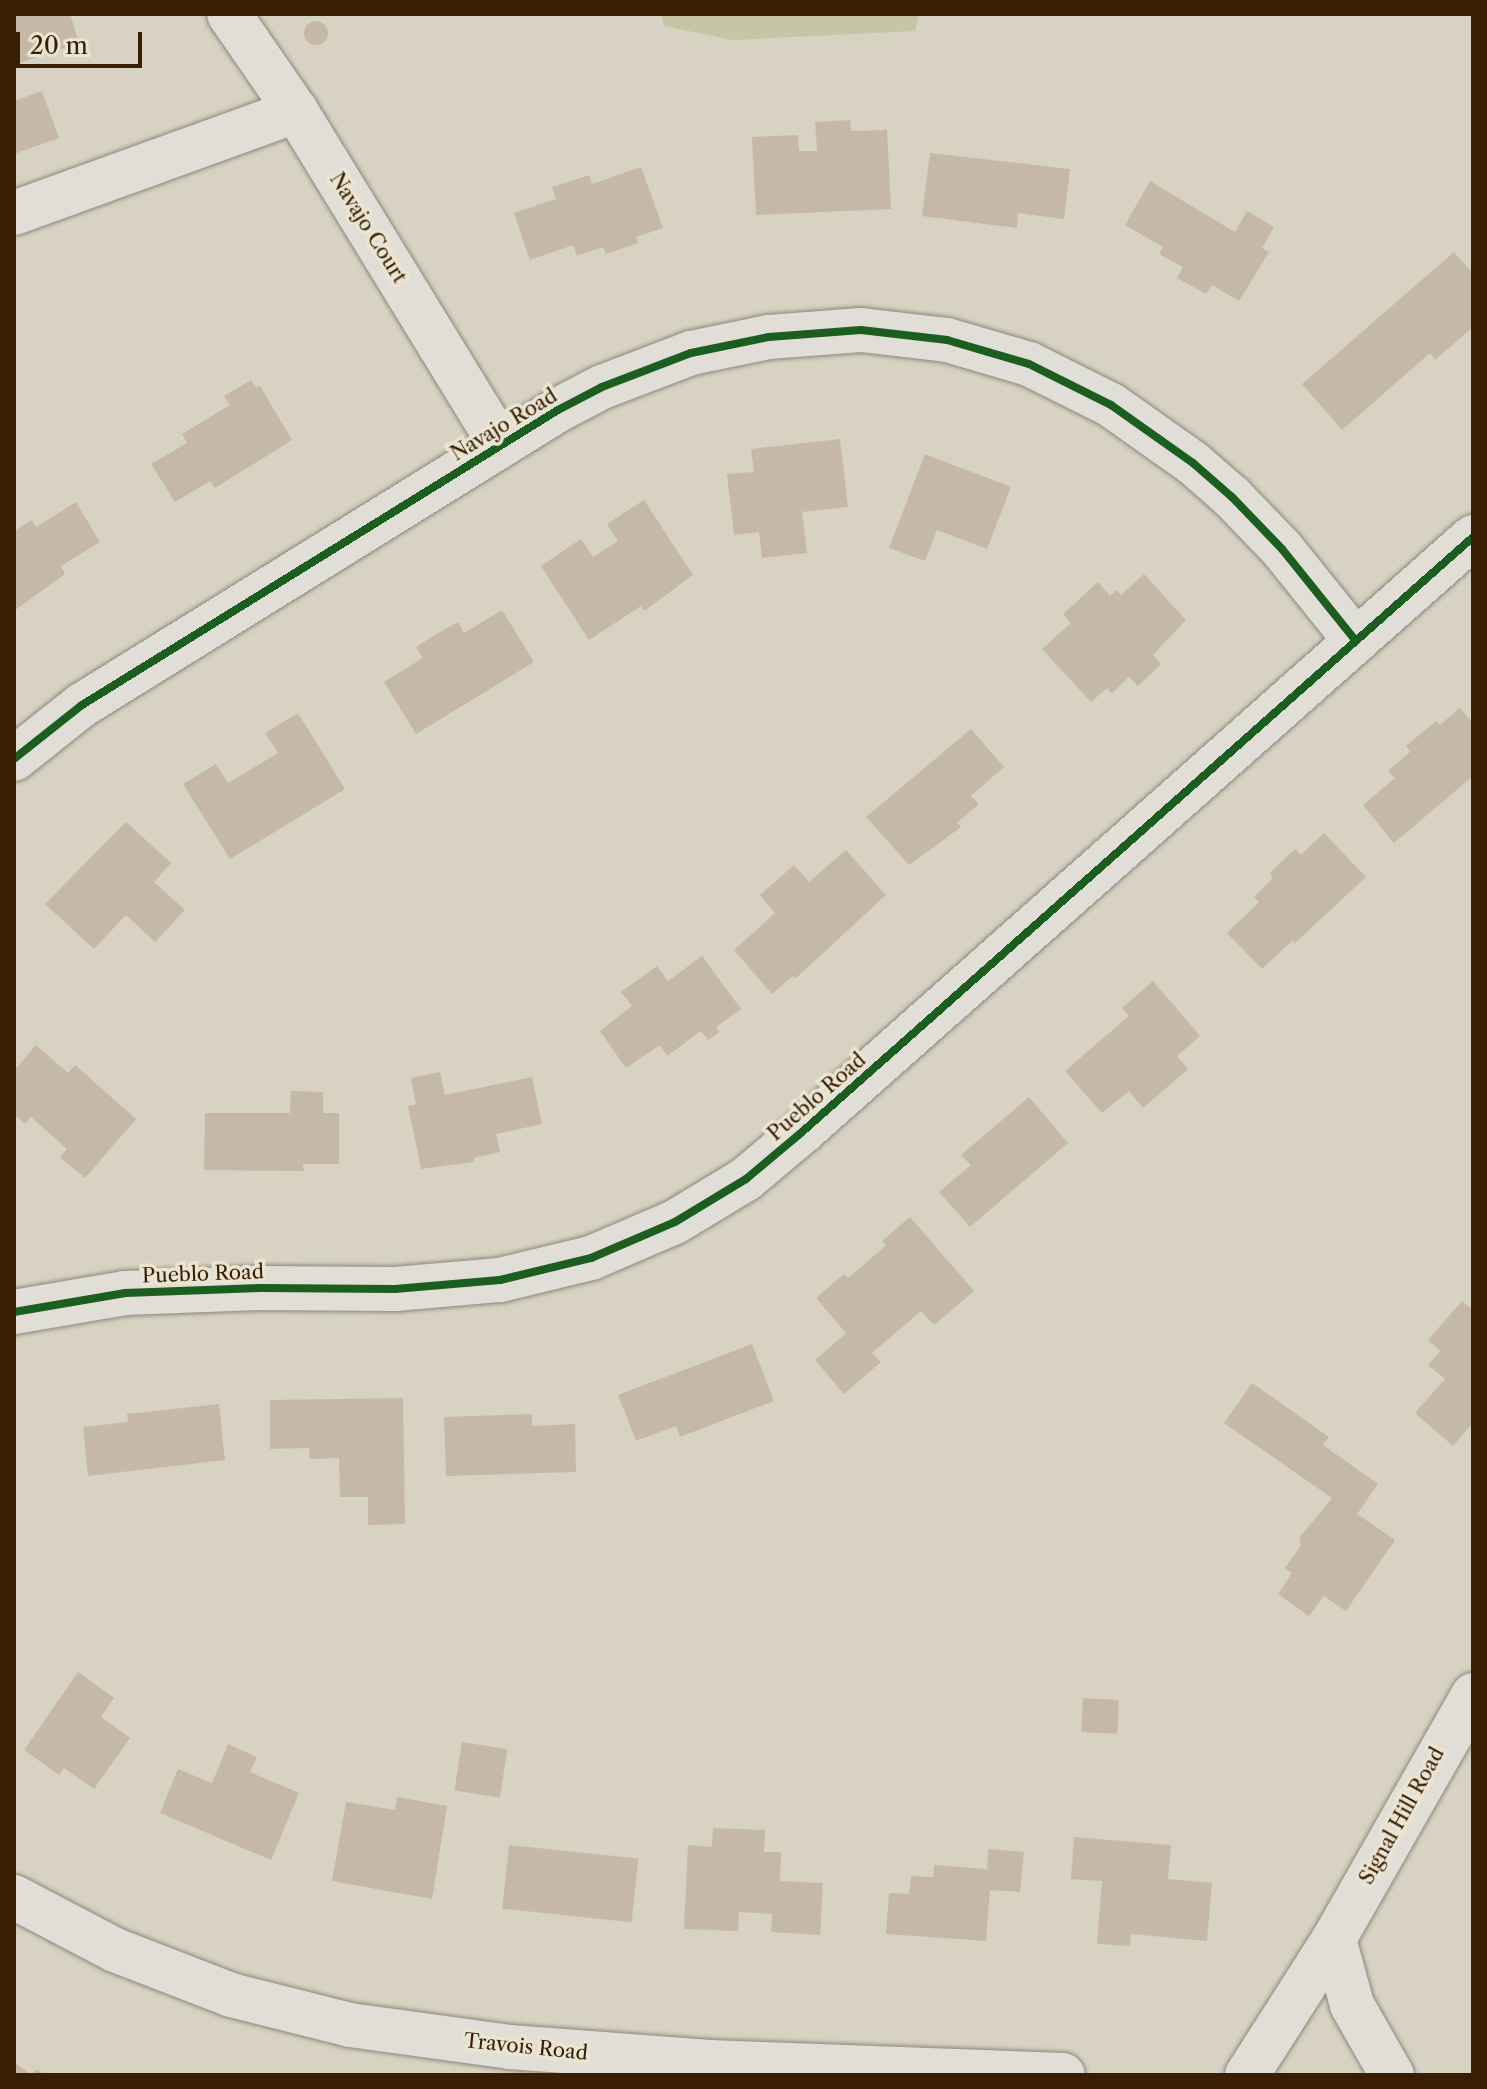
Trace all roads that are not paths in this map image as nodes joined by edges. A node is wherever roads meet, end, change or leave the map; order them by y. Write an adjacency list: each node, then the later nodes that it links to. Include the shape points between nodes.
1 (229, 14): 2 (street, Navajo Court)
2 (296, 111): 3 (street); 4 (street, Navajo Court)
3 (14, 213)
4 (501, 445): 6 (street, Navajo Road, via 602,387 691,353 769,337 861,330 947,340 1029,364 1111,405 1193,463 1282,549); 7 (street, Navajo Road, via 82,705)
5 (1473, 537): 6 (street, Pueblo Road)
6 (1356, 641): 8 (street, Pueblo Road, via 802,1132 746,1179 675,1222 591,1258 500,1280 395,1289 125,1293)
7 (14, 759)
8 (14, 1312)
9 (1473, 1695): 11 (street, Signal Hill Road)
10 (14, 1897): 12 (street, Travois Road, via 115,1950 173,1973 231,1995 350,2025 510,2047 709,2062)
11 (1334, 1939): 13 (street, Signal Hill Road); 14 (street, via 1352,2005)
12 (1063, 2075)
13 (1247, 2075)
14 (1392, 2075)

